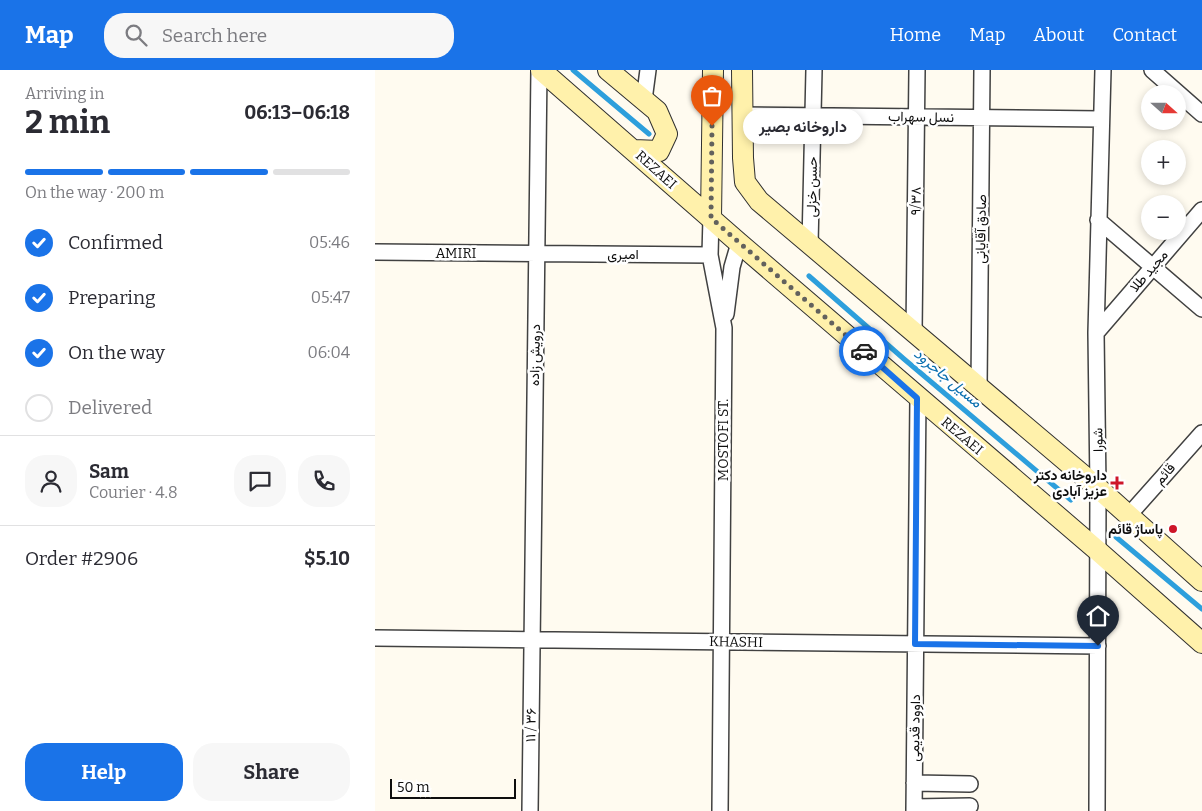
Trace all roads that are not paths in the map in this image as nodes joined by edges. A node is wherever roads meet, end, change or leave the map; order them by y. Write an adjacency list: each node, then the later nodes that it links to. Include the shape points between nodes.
1 (540, 70): 18 (main road, REZAEI); 25 (street, درویش زاده)
2 (608, 70): 11 (main road)
3 (648, 70): 11 (street)
4 (713, 70): 20 (main road, MOSTOFI ST.)
5 (742, 70): 13 (main road)
6 (814, 70): 14 (street, حسن خزلی)
7 (917, 70): 15 (street, ۹/۳۸)
8 (982, 70): 16 (street, صادق آقایانی)
9 (1103, 70): 17 (street, شورا)
10 (1156, 71): 12 (street)
11 (644, 100): 18 (main road, via 657,111 667,134 659,151)
12 (1202, 114)
13 (742, 115): 14 (street, نسل سهراب); 23 (main road, via 745,182 759,201)
14 (813, 116): 15 (street, نسل سهراب); 23 (street, حسن خزلی)
15 (917, 117): 16 (street, نسل سهراب); 30 (street, ۹/۳۸)
16 (982, 118): 17 (street, نسل سهراب); 32 (street, صادق آقایانی)
17 (1100, 120): 21 (street, شورا)
18 (634, 150): 20 (main road, REZAEI)
19 (1202, 210): 27 (street, مجید طلا)
20 (711, 218): 22 (main road, REZAEI); 26 (street, MOSTOFI ST.)
21 (1098, 220): 27 (street); 31 (street, شورا)
22 (739, 243): 29 (street); 33 (main road, REZAEI)
23 (810, 244): 30 (main road)
24 (375, 252): 25 (street, AMIRI)
25 (537, 253): 26 (street, امیری); 40 (street, درویش زاده)
26 (710, 254): 29 (street, MOSTOFI ST.)
27 (1153, 267): 28 (street); 31 (street, مجید طلا)
28 (1202, 309)
29 (723, 328): 41 (street, MOSTOFI ST.)
30 (914, 332): 32 (main road)
31 (1095, 333): 35 (street, شورا)
32 (979, 387): 35 (main road)
33 (917, 398): 37 (main road, REZAEI); 42 (street, داوود قدیمی)
34 (1202, 432): 36 (street, قائم)
35 (1098, 488): 36 (main road); 37 (street, شورا)
36 (1129, 515): 38 (main road)
37 (1098, 551): 43 (main road, REZAEI); 44 (street, شورا)
38 (1202, 581)
39 (375, 638): 40 (street, KHASHI)
40 (532, 640): 41 (street, KHASHI); 49 (street, ۱۱ / ۳۶)
41 (721, 642): 42 (street, KHASHI); 50 (street, MOSTOFI ST.)
42 (915, 644): 44 (street, KHASHI); 45 (street, داوود قدیمی)
43 (1202, 644)
44 (1098, 646): 51 (street, شورا)
45 (914, 784): 46 (street); 48 (street, داوود قدیمی)
46 (970, 784)
47 (970, 806): 48 (street)
48 (914, 809)
49 (530, 811)
50 (720, 811)
51 (1097, 811)

